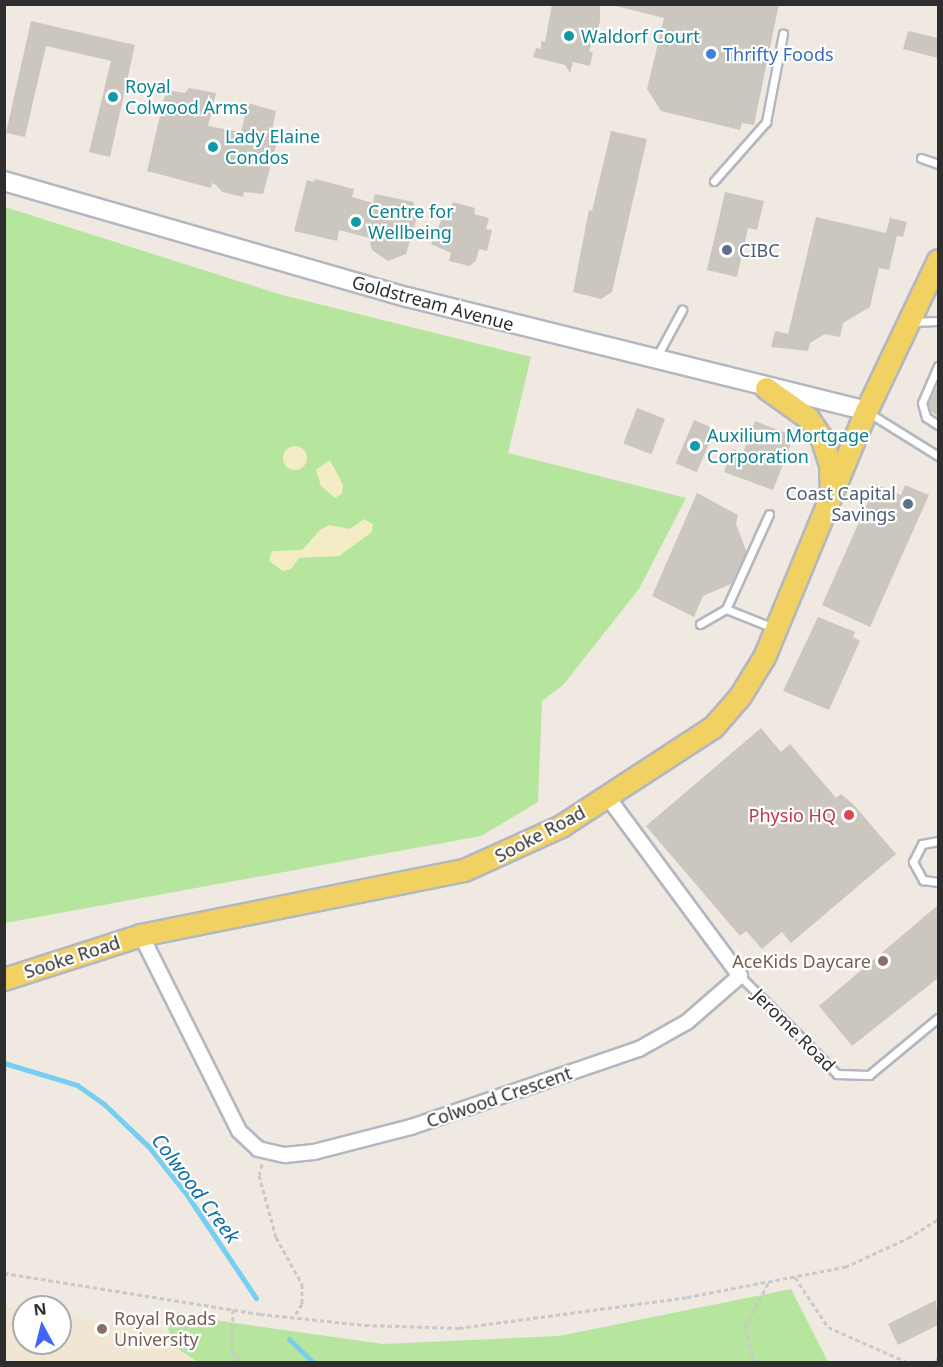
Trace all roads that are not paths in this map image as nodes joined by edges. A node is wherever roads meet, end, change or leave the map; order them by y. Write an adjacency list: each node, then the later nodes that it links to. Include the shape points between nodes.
1 (783, 34): 5 (lane, via 766,122)
2 (921, 158): 3 (lane)
3 (939, 164)
4 (4, 181): 10 (street, Goldstream Avenue, via 359,284)
5 (714, 181)
6 (939, 260): 9 (main road, Sooke Road)
7 (682, 310): 10 (lane)
8 (939, 321): 9 (lane)
9 (910, 322): 13 (main road, Sooke Road)
10 (655, 361): 12 (street, Goldstream Avenue)
11 (939, 366): 14 (lane, via 922,404 926,417)
12 (766, 388): 13 (street, Goldstream Avenue); 16 (main road, via 808,418 821,437 830,464)
13 (866, 411): 15 (lane); 16 (main road, Sooke Road)
14 (939, 424)
15 (939, 456)
16 (831, 496): 20 (main road, Sooke Road)
17 (769, 514): 18 (lane)
18 (726, 609): 19 (lane); 20 (lane)
19 (700, 624)
20 (776, 629): 21 (main road, Sooke Road, via 740,696 713,727)
21 (607, 796): 24 (main road, Sooke Road, via 528,844 464,870); 25 (street)
22 (939, 841): 23 (lane, via 921,844 913,862 923,880)
23 (939, 882)
24 (141, 935): 25 (street, Colwood Crescent, via 239,1131 265,1151 285,1155 314,1152 411,1127 639,1049 687,1022); 26 (main road, Sooke Road)
25 (740, 976): 27 (lane, Jerome Road, via 837,1074 869,1076)
26 (4, 979)
27 (939, 1018)

